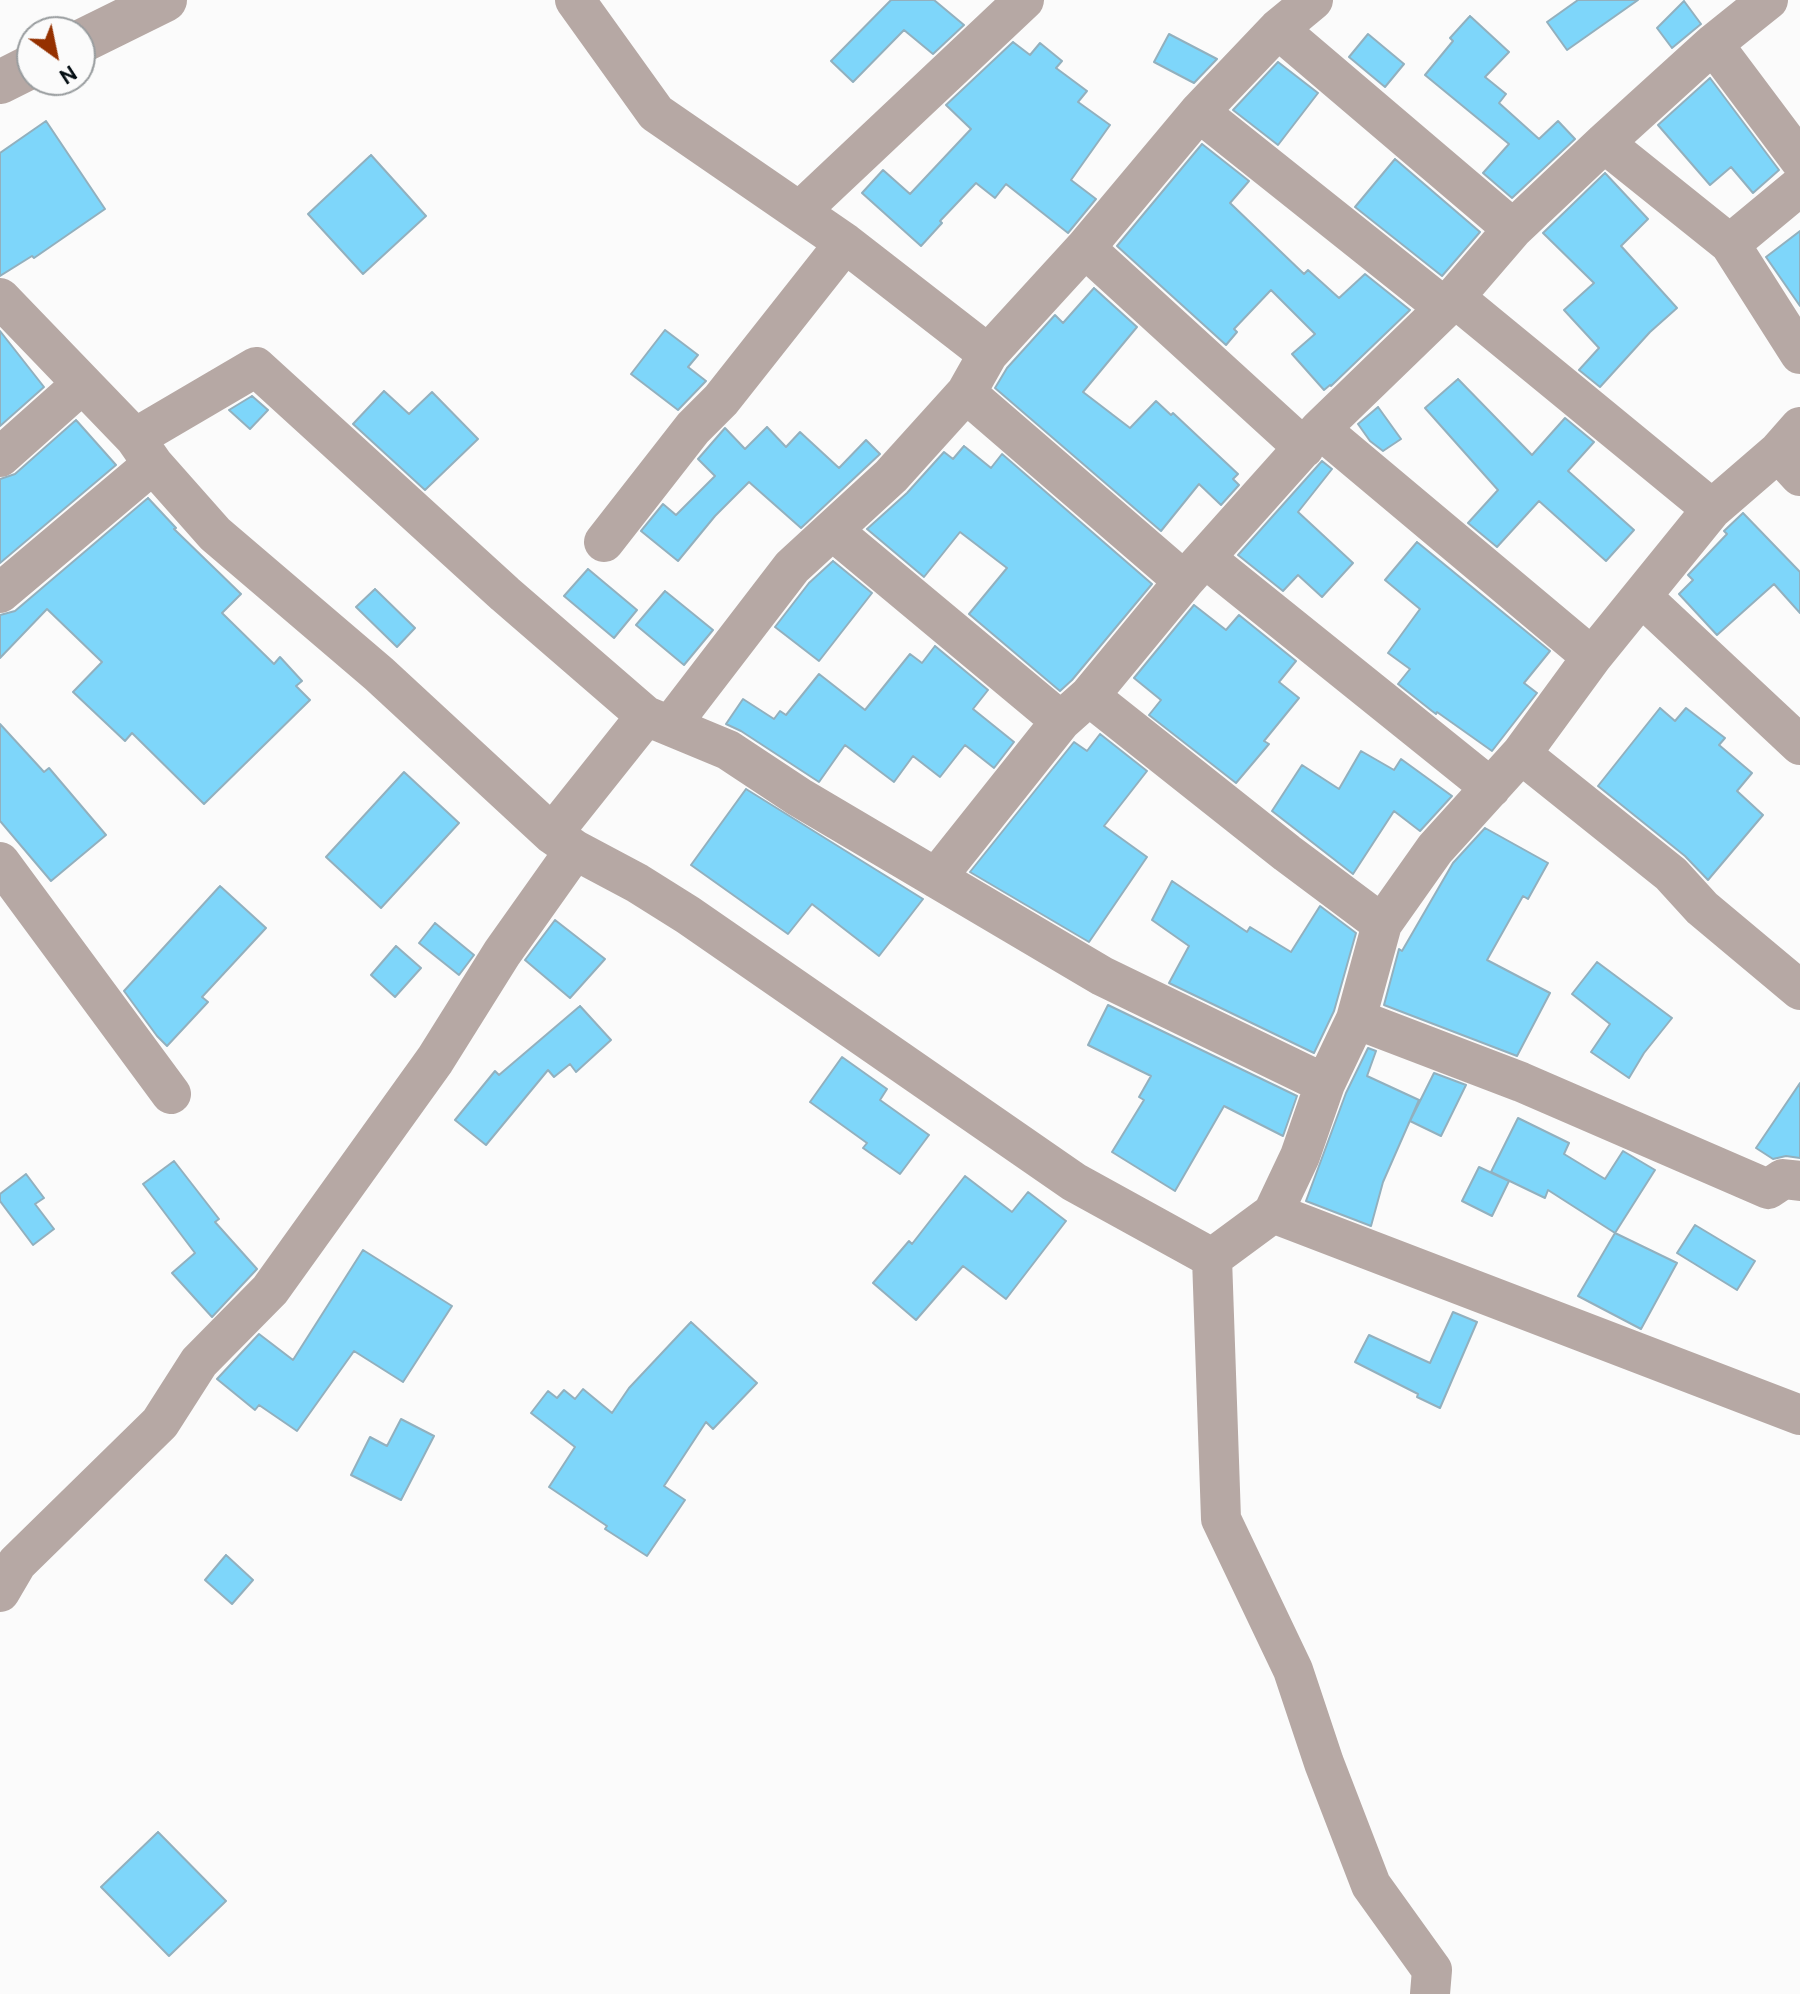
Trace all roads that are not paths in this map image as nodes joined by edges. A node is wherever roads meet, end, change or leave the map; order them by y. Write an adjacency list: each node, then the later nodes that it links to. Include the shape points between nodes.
1 (165, 0): 6 (street)
2 (575, 0): 12 (street, via 656,113)
3 (1024, 0): 12 (street)
4 (1768, 0): 7 (street)
5 (1296, 10): 8 (street); 13 (street)
6 (96, 34)
7 (1713, 44): 9 (street); 10 (street)
8 (1199, 112): 16 (street); 18 (street)
9 (1604, 143): 13 (street); 15 (street)
10 (1800, 160)
11 (1800, 186): 15 (street)
12 (800, 211): 14 (street)
13 (1513, 229): 18 (street)
14 (845, 243): 19 (street); 29 (street)
15 (1730, 244): 20 (street)
16 (1085, 248): 19 (street); 23 (street)
17 (0, 298): 21 (street)
18 (1450, 303): 23 (street); 27 (street)
19 (988, 354): 22 (street)
20 (1800, 354)
21 (82, 384): 24 (street); 26 (street)
22 (966, 393): 28 (street); 30 (street)
23 (1312, 439): 30 (street); 33 (street)
24 (144, 451): 31 (street); 35 (street, via 256,367 505,594); 39 (street, via 215,534)
25 (1793, 452): 27 (street)
26 (0, 457)
27 (1712, 509): 32 (street)
28 (833, 531): 34 (street); 35 (street, via 792,567)
29 (604, 542)
30 (1194, 570): 34 (street); 38 (street)
31 (0, 593)
32 (1642, 597): 33 (street); 36 (street)
33 (1592, 657): 37 (street)
34 (1075, 708): 41 (street); 42 (street)
35 (658, 721): 39 (street); 41 (street, via 728,750)
36 (1800, 745)
37 (1521, 754): 38 (street); 43 (street, via 1671,874 1702,908)
38 (1491, 788): 42 (street, via 1435,849)
39 (563, 842): 49 (street, via 688,915 1074,1182); 51 (street, via 435,1060 270,1290 199,1362 160,1423 17,1563)
40 (0, 862): 46 (street)
41 (936, 878): 45 (street, via 1102,976)
42 (1382, 924): 44 (street)
43 (1800, 990)
44 (1356, 1019): 45 (street); 47 (street, via 1521,1082 1768,1189 1783,1179)
45 (1325, 1084): 48 (street)
46 (171, 1094)
47 (1800, 1181)
48 (1273, 1213): 49 (street); 50 (street)
49 (1212, 1258): 52 (street, via 1221,1519 1293,1670 1371,1885 1432,1970)
50 (1800, 1415)
51 (0, 1592)
52 (1430, 1994)

